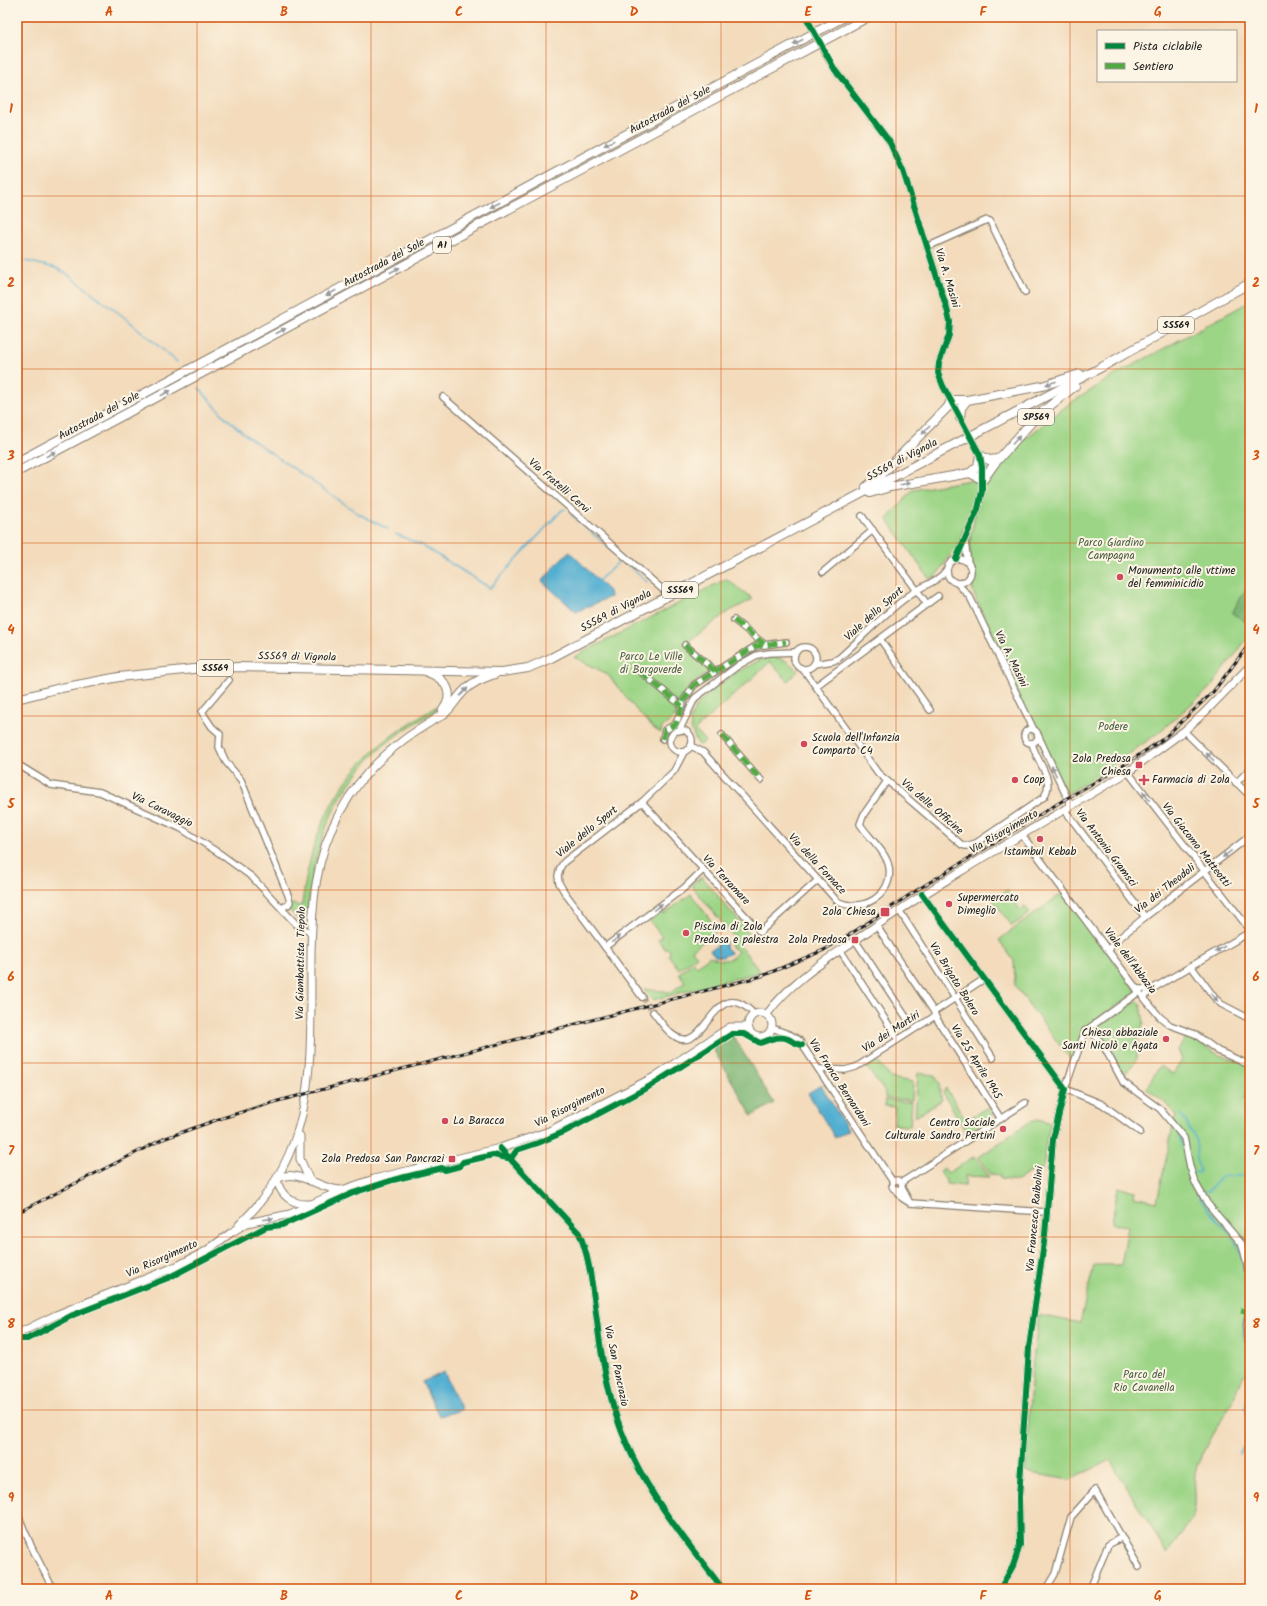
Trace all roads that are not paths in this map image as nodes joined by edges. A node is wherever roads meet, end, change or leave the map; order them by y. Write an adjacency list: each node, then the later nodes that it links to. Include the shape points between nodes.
1 (844, 17): 15 (highway, Autostrada del Sole / A1, one-way to 15)
2 (868, 17): 16 (highway, Autostrada del Sole / A1, one-way to 2)
3 (806, 18): 4 (street, Via A. Masini, bridge, via 835,70 889,141 903,171)
4 (927, 246): 6 (street, via 987,220 990,221); 9 (street, Via A. Masini, via 950,322 949,335 938,372)
5 (1250, 283): 7 (highway, SS569 di Vignola / SS569)
6 (1025, 292)
7 (1102, 367): 10 (highway, one-way to 10, via 1042,386); 14 (highway, SP569, one-way to 7, via 1037,416); 19 (highway, SS569 di Vignola / SS569, bridge)
8 (443, 397): 30 (street, Via Fratelli Cervi)
9 (951, 400): 10 (highway); 11 (highway); 12 (street, Via A. Masini)
10 (967, 400): 12 (highway, via 961,408)
11 (942, 413): 12 (highway, via 954,413); 19 (highway, one-way to 19, via 882,474)
12 (960, 418): 13 (street, Via A. Masini)
13 (980, 456): 14 (highway, via 991,460); 17 (highway, via 978,466); 18 (street, Via A. Masini)
14 (998, 459): 18 (highway, SP569)
15 (17, 462)
16 (17, 472)
17 (970, 473): 18 (highway); 19 (highway, one-way to 17, via 890,487)
18 (983, 480): 22 (street, Via A. Masini, via 978,509)
19 (854, 498): 50 (highway, SS569 di Vignola / SS569, via 551,658 528,668)
20 (862, 516): 21 (street)
21 (873, 530): 26 (street); 31 (street)
22 (964, 542): 23 (street, Via A. Masini); 24 (street, Via A. Masini)
23 (956, 559): 24 (street); 25 (street, Via A. Masini)
24 (968, 563): 27 (street, Via A. Masini)
25 (947, 569): 28 (street, Viale dello Sport); 29 (street, Via A. Masini, via 948,576)
26 (823, 572)
27 (970, 577): 29 (street, via 964,582); 33 (street, Via A. Masini)
28 (935, 582): 29 (street, Viale dello Sport); 31 (street, Viale dello Sport)
29 (954, 582): 33 (street, Via A. Masini)
30 (662, 589)
31 (917, 590): 34 (street); 44 (street, Viale dello Sport, via 840,658)
32 (938, 596): 34 (street)
33 (970, 596): 60 (street, Via A. Masini)
34 (927, 604): 36 (street)
35 (734, 620): 38 (street)
36 (880, 639): 54 (street); 57 (street)
37 (786, 642): 38 (street)
38 (764, 644): 49 (street, via 756,646)
39 (685, 646): 49 (street)
40 (779, 652): 41 (street); 43 (street); 58 (street, via 757,656 709,686 695,698)
41 (796, 652): 42 (street, via 805,647); 43 (street)
42 (814, 652): 44 (street); 45 (street, via 816,658)
43 (795, 662): 47 (street)
44 (828, 662): 45 (street, Viale dello Sport)
45 (812, 666): 47 (street); 52 (street)
46 (1250, 666): 62 (main road, Via Risorgimento)
47 (801, 668): 52 (street, Via delle Officine)
48 (417, 670): 50 (highway, SS569 di Vignola / SS569); 55 (highway, SS569 di Vignola / SS569, via 239,667 193,669 119,677); 59 (highway, SS569, via 439,677 448,689 448,703)
49 (715, 671): 56 (street, via 694,685)
50 (502, 672): 59 (highway, SS569, one-way to 50, via 471,685)
51 (642, 673): 56 (street)
52 (810, 678): 54 (street, Via delle Officine)
53 (229, 680): 87 (street, via 202,712 220,734 219,747 226,762 241,780 288,895 288,905)
54 (816, 686): 76 (street, Via delle Officine, via 878,773)
55 (17, 699)
56 (682, 706): 66 (street, via 676,724 665,730)
57 (930, 710)
58 (686, 717): 61 (street); 63 (street)
59 (437, 718): 92 (main road, Via Giambattista Tiepolo, via 401,742 375,765 352,792 340,812 318,867)
60 (1034, 730): 65 (street, Via A. Masini); 67 (street, via 1028,730 1024,736 1026,741)
61 (679, 731): 63 (street); 69 (street, via 673,734 671,741)
62 (1184, 732): 74 (main road, Via Risorgimento); 77 (street, one-way to 62)
63 (689, 734): 68 (street)
64 (722, 735): 75 (street)
65 (1038, 735): 67 (street, via 1036,742); 80 (street, Via A. Masini, one-way to 65)
66 (663, 739)
67 (1032, 743): 76 (street, Via delle Officine, via 1048,780 1047,793 971,845 956,842)
68 (691, 746): 70 (street); 85 (street, Via della Fornace, via 703,752)
69 (675, 750): 70 (street); 72 (street)
70 (684, 752): 72 (street, Viale dello Sport)
71 (17, 764): 87 (street, Via Caravaggio, via 51,785 100,792 180,828 252,877)
72 (677, 764): 79 (street, Viale dello Sport, via 668,778)
73 (1250, 769): 77 (street)
74 (1128, 772): 80 (main road, Via Risorgimento); 84 (street, Via Giacomo Matteotti, one-way to 74)
75 (761, 780)
76 (887, 781): 85 (street, Via della Fornace, via 860,824 888,864 889,877 881,894 870,902 856,907 849,906 837,901)
77 (1236, 783): 78 (street)
78 (1250, 796)
79 (642, 802): 83 (street, Via Terramare); 96 (street, Viale dello Sport, via 569,857 559,872 562,889)
80 (1068, 808): 81 (main road, Via Risorgimento); 89 (street, Via Antonio Gramsci)
81 (1022, 835): 86 (main road, Via Risorgimento); 94 (street, Viale dell'Abbazia)
82 (1250, 836): 84 (street, Via dei Theodoli, one-way to 84)
83 (703, 870): 85 (street, Via Terramare, via 760,932); 96 (street, one-way to 83, via 684,888)
84 (1203, 872): 89 (street, Via dei Theodoli); 91 (street, Via Giacomo Matteotti)
85 (818, 880)
86 (922, 894): 88 (main road, Via Risorgimento); 100 (street)
87 (281, 908): 92 (street, Via Caravaggio, via 296,924)
88 (899, 910): 90 (main road, Via Risorgimento); 105 (street, Via Brigata Bolero)
89 (1145, 917): 95 (street, Via dei Theodoli)
90 (876, 926): 93 (main road, Via Risorgimento); 109 (street, Via 25 Aprile 1945)
91 (1250, 931): 99 (street, one-way to 99)
92 (311, 932): 122 (main road, Via Giambattista Tiepolo, via 311,1034)
93 (855, 940): 97 (main road, Via Risorgimento); 111 (street)
94 (1104, 944): 95 (street); 98 (street, Viale dell'Abbazia)
95 (1112, 944): 98 (street)
96 (605, 947): 103 (street, Viale dello Sport)
97 (840, 950): 108 (main road, Via Risorgimento, via 791,986); 115 (street)
98 (1110, 951): 102 (street, Viale dell'Abbazia)
99 (1191, 966): 101 (street); 110 (street, one-way to 110, via 1214,998)
100 (984, 979): 105 (street, Via dei Martiri); 119 (street)
101 (1152, 988): 102 (street); 104 (street)
102 (1138, 990): 104 (street, Viale dell'Abbazia); 114 (street)
103 (642, 997)
104 (1144, 997): 117 (street, Viale dell'Abbazia, via 1165,1022 1191,1032 1218,1050)
105 (955, 999): 109 (street, Via dei Martiri); 116 (street, Via Brigata Bolero)
106 (653, 1012): 107 (street, via 673,1036 684,1039 694,1037 720,1007 729,1001 741,1002)
107 (754, 1014): 108 (main road); 112 (main road, via 749,1019)
108 (767, 1014): 113 (main road, via 772,1020)
109 (935, 1014): 115 (street, Via dei Martiri); 121 (street, Via 25 Aprile 1945)
110 (1250, 1019)
111 (908, 1020)
112 (748, 1027): 113 (main road, via 752,1034 760,1037 768,1034); 124 (main road, Via Risorgimento, via 730,1027 634,1087 549,1131)
113 (772, 1028): 118 (street, Via Franco Bernardoni, via 799,1040)
114 (1085, 1031): 119 (street, Via Francesco Raibolini); 134 (street, via 1094,1034 1102,1044 1123,1082 1160,1109 1184,1138 1195,1182 1207,1203 1241,1243 1249,1290 1246,1335)
115 (898, 1040): 118 (street, Via dei Martiri, via 850,1069)
116 (993, 1058)
117 (1250, 1065)
118 (819, 1069): 127 (street, Via Franco Bernardoni)
119 (1065, 1089): 123 (street, via 1102,1104); 131 (street, Via Francesco Raibolini, via 1053,1139)
120 (1025, 1103): 121 (street)
121 (1000, 1119): 128 (street)
122 (302, 1122): 125 (main road, Via Giambattista Tiepolo); 126 (main road, via 300,1159)
123 (1140, 1132)
124 (500, 1148): 129 (main road, Via Risorgimento, via 381,1177); 141 (street, Via San Pancrazio, via 579,1233 585,1247 610,1394 626,1446 666,1516)
125 (277, 1179): 126 (main road, Via Risorgimento, via 288,1175); 130 (main road, Via Risorgimento, via 278,1188 291,1200 300,1204); 132 (main road, Via Giambattista Tiepolo, via 257,1206)
126 (311, 1181): 129 (main road, Via Risorgimento, via 328,1189)
127 (893, 1182): 128 (street, Via Franco Bernardoni, via 893,1187); 128 (street, via 896,1179)
128 (900, 1186): 131 (street, Via Franco Bernardoni, via 902,1198 910,1202)
129 (342, 1190): 130 (main road, Via Risorgimento)
130 (313, 1203): 132 (main road, Via Risorgimento, one-way to 130, via 252,1221 279,1218)
131 (1046, 1212): 142 (street, Via Francesco Raibolini, via 1045,1242 1031,1326 1024,1402 1019,1497 1020,1544 1013,1566)
132 (232, 1232): 133 (main road, Via Risorgimento, via 207,1250 177,1266 56,1315)
133 (17, 1334)
134 (1250, 1345)
135 (1250, 1397): 136 (street)
136 (1250, 1417)
137 (17, 1513): 140 (street)
138 (1122, 1537): 139 (street); 143 (street, via 1095,1490 1071,1517 1055,1574); 144 (street, via 1108,1545)
139 (1139, 1567)
140 (54, 1589)
141 (723, 1589)
142 (1000, 1589)
143 (1046, 1589)
144 (1090, 1589)

